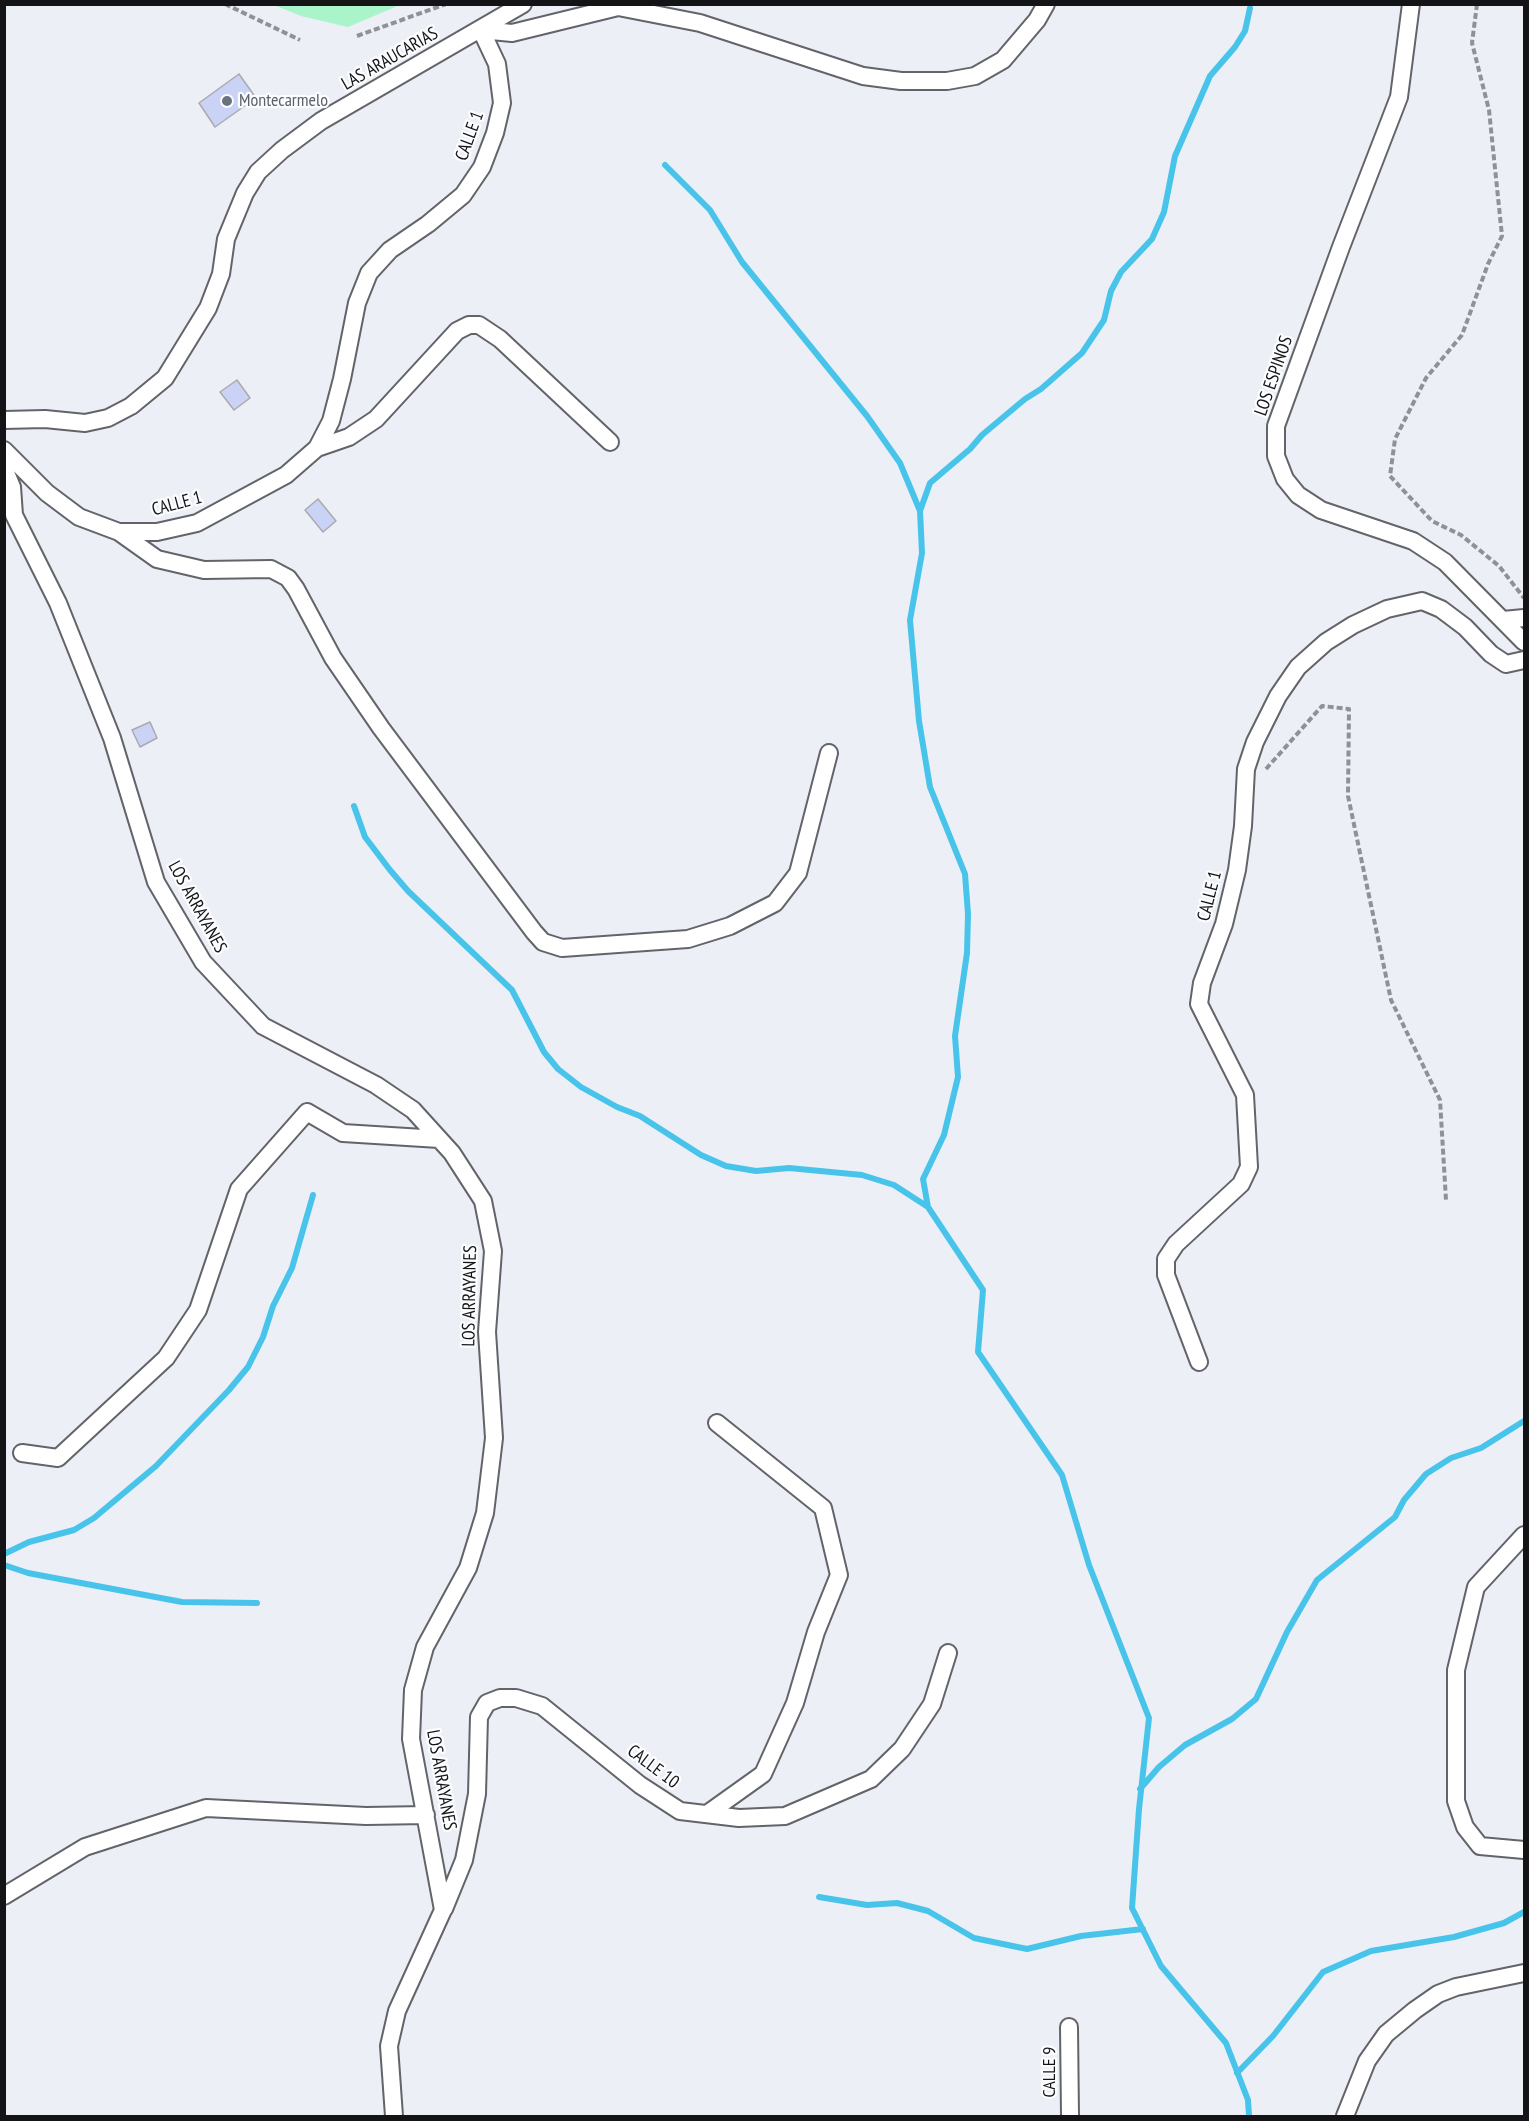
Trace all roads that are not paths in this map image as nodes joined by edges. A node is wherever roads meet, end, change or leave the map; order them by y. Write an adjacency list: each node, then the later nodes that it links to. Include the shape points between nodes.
1 (523, 4): 4 (street, LAS ARAUCARIAS)
2 (1046, 4): 4 (street, via 1003,60 975,76 947,81 863,76 700,23 618,8 512,33)
3 (1411, 4): 13 (street, LOS ESPINOS, via 1400,97 1276,426 1276,456 1285,479 1298,495 1321,510 1413,541 1445,562)
4 (481, 30): 5 (street, LAS ARAUCARIAS, via 321,121 258,172 225,239 220,274 208,308 165,378 131,406 108,418 85,423); 7 (street, CALLE 1, via 497,64 502,103 482,167 463,195 390,250 369,273 357,303 331,420)
5 (4, 420)
6 (610, 442): 7 (street, via 500,339 479,325 469,325 457,332 376,419 349,437)
7 (316, 448): 11 (street, CALLE 1, via 286,475 197,523 157,532)
8 (4, 450): 11 (street, CALLE 1, via 47,493 80,517)
9 (4, 468): 10 (street, LOS ARRAYANES, via 12,487)
10 (9, 512): 17 (street, LOS ARRAYANES, via 58,603 112,738 156,882 203,962 263,1026 376,1086 413,1110)
11 (119, 532): 16 (street, via 157,559 204,570 271,569 288,578 333,658 381,728 534,932 543,942 562,948 688,939 730,926 775,903 798,873)
12 (1524, 618): 13 (street)
13 (1503, 620): 14 (street, LOS ESPINOS)
14 (1524, 642)
15 (1524, 660): 18 (street, CALLE 1, via 1506,664 1465,627 1422,601 1386,609 1326,642 1298,667 1255,742 1246,769 1244,826 1237,870 1199,1004 1245,1095 1249,1167 1241,1184 1176,1244 1166,1259 1166,1275)
16 (829, 753)
17 (439, 1139): 20 (street, via 343,1133 307,1112 239,1189 198,1310 166,1358 58,1458); 24 (street, LOS ARRAYANES, via 483,1201 494,1251 487,1332 494,1438 482,1524 468,1568 425,1647 413,1690 411,1740)
18 (1199, 1362)
19 (717, 1423): 23 (street, via 823,1508 839,1575 816,1632 795,1703 763,1774)
20 (22, 1452)
21 (1524, 1535): 25 (street, via 1476,1587 1456,1670 1456,1801 1466,1827 1480,1846)
22 (948, 1653): 23 (street, CALLE 10, via 932,1704 902,1749 871,1779 785,1816 739,1818)
23 (707, 1814): 27 (street, CALLE 10, via 680,1811 650,1792 542,1706 500,1698 487,1703 479,1717 477,1794 464,1860)
24 (426, 1815): 26 (street, via 206,1808 85,1847); 27 (street, LOS ARRAYANES)
25 (1524, 1850)
26 (4, 1896)
27 (443, 1910): 30 (street, via 397,2011 389,2046)
28 (1524, 1973): 32 (street, via 1455,1987 1415,2010 1386,2034 1367,2061)
29 (1069, 2027): 31 (street, CALLE 9)
30 (394, 2116)
31 (1070, 2116)
32 (1345, 2116)

